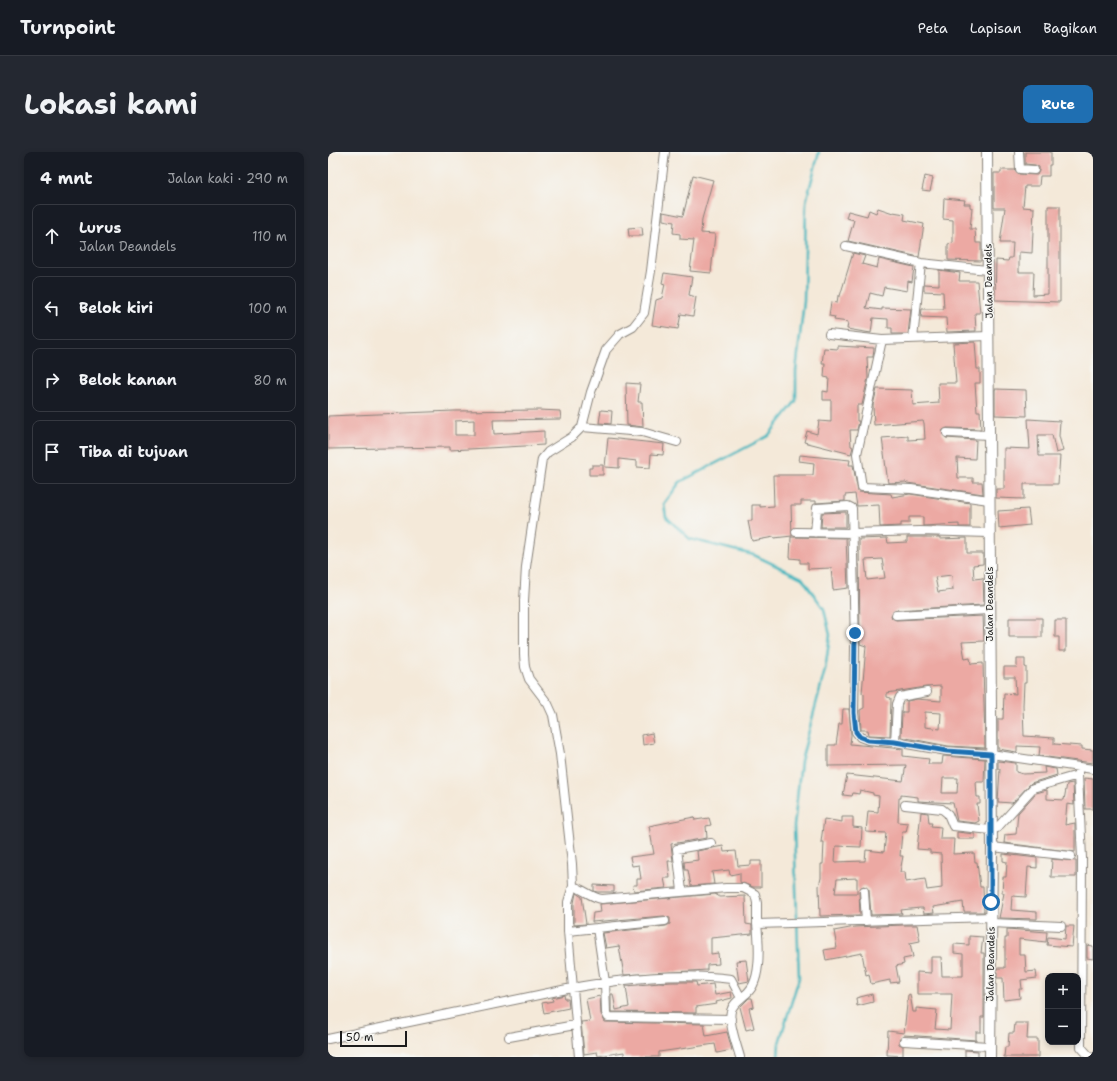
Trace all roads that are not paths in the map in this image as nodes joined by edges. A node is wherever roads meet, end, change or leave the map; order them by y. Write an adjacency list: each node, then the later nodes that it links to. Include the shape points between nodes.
1 (665, 152): 12 (street, via 644,313 633,328 620,334 606,350)
2 (987, 152): 7 (street, Jalan Deandels)
3 (1019, 152): 4 (street, via 1020,169)
4 (1034, 170)
5 (846, 246): 6 (street)
6 (921, 263): 7 (street); 10 (street)
7 (987, 270): 9 (street, Jalan Deandels)
8 (829, 334): 11 (street)
9 (988, 336): 10 (street); 14 (street, Jalan Deandels)
10 (913, 339): 11 (street)
11 (882, 340): 16 (street, via 857,454 862,487 911,489)
12 (582, 427): 15 (street, via 642,432); 33 (street, via 542,459 526,567 524,601 525,667 529,679 548,704 553,716 560,754)
13 (947, 433): 14 (street)
14 (989, 435): 16 (street, Jalan Deandels)
15 (677, 442)
16 (989, 500): 20 (street, Jalan Deandels)
17 (796, 532): 18 (street)
18 (815, 533): 19 (street); 19 (street, via 817,508 848,506 853,511)
19 (853, 533): 20 (street); 24 (street, via 856,732 868,740)
20 (989, 533): 21 (street, Jalan Deandels)
21 (989, 610): 22 (street); 25 (street, Jalan Deandels)
22 (896, 615)
23 (927, 692): 24 (street, via 900,697 897,704)
24 (895, 742): 25 (street, via 947,751)
25 (991, 754): 27 (street); 29 (street, Jalan Deandels)
26 (1093, 769): 27 (street)
27 (1078, 771): 29 (street, via 1033,788 997,828); 55 (street, via 1082,858 1081,1047)
28 (905, 805): 29 (street, via 938,807 948,814 952,826)
29 (991, 830): 31 (street, Jalan Deandels)
30 (711, 843): 34 (street, via 676,850)
31 (992, 847): 32 (street); 36 (street, Jalan Deandels)
32 (1071, 856)
33 (573, 886): 34 (street, via 583,889 595,898); 42 (street, via 568,902)
34 (682, 891): 39 (street, via 743,888 750,891 755,894 757,903)
35 (864, 891): 38 (street)
36 (991, 920): 38 (street); 40 (street); 51 (street, Jalan Deandels)
37 (665, 921): 41 (street)
38 (866, 921): 39 (street)
39 (757, 924): 45 (street, via 757,973 750,990)
40 (1061, 926)
41 (597, 928): 42 (street); 43 (street)
42 (568, 931): 44 (street)
43 (605, 982): 44 (street); 45 (street, via 662,977 729,979); 46 (street, via 608,1017)
44 (572, 988): 47 (street); 49 (street)
45 (741, 998): 46 (street, via 731,1011)
46 (731, 1019): 53 (street)
47 (575, 1025): 48 (street); 52 (street)
48 (509, 1037)
49 (328, 1039)
50 (904, 1041): 51 (street)
51 (989, 1046): 54 (street, Jalan Deandels)
52 (579, 1057)
53 (740, 1057)
54 (990, 1057)
55 (1090, 1057)

